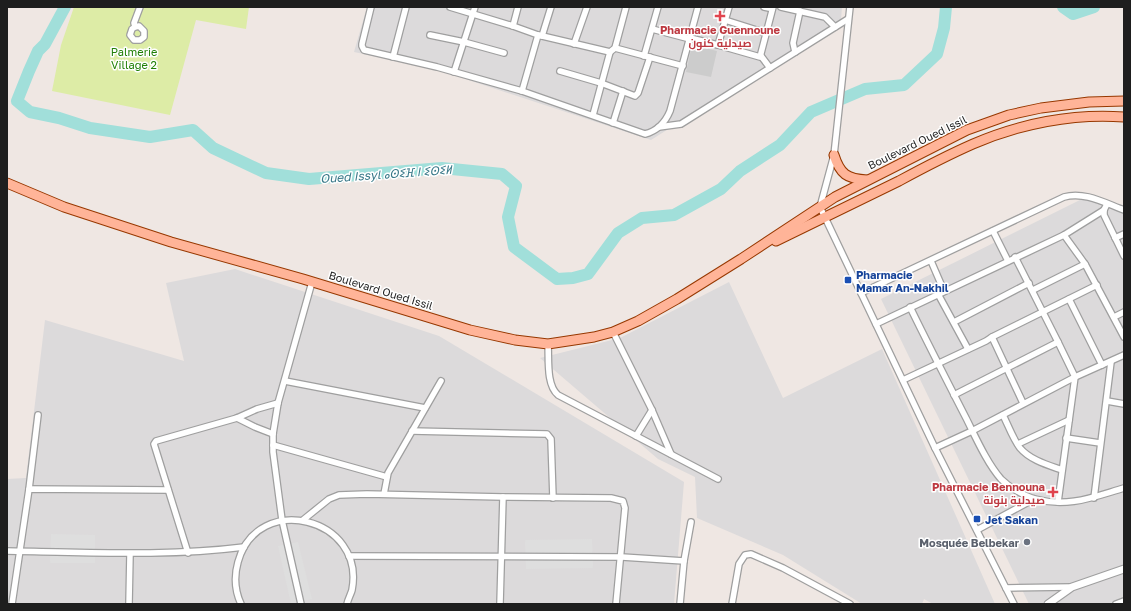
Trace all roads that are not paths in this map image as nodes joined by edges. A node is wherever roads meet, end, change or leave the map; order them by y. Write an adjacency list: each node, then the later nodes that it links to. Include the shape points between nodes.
1 (140, 7): 21 (street, via 134,22)
2 (371, 7): 36 (street, via 362,48)
3 (406, 7): 36 (street)
4 (450, 7): 17 (street)
5 (475, 7): 17 (street)
6 (518, 7): 20 (street)
7 (551, 7): 26 (street)
8 (587, 7): 29 (street)
9 (626, 7): 31 (street)
10 (658, 7): 23 (street)
11 (698, 7): 27 (street)
12 (729, 7): 19 (street)
13 (770, 7): 24 (street)
14 (781, 7): 16 (street)
15 (850, 7): 18 (street)
16 (800, 11): 22 (street, via 825,17); 33 (street, via 793,43)
17 (473, 13): 20 (street); 28 (street)
18 (848, 19): 22 (street); 50 (street)
19 (725, 20): 24 (street); 30 (street)
20 (513, 26): 26 (street)
21 (135, 27)
22 (835, 27): 33 (street)
23 (652, 29): 27 (street); 37 (street)
24 (766, 33): 35 (street)
25 (430, 35): 28 (street)
26 (540, 35): 29 (street); 43 (street)
27 (690, 38): 30 (street); 38 (street)
28 (464, 42): 34 (street); 41 (street)
29 (574, 44): 32 (street)
30 (718, 45): 35 (street, via 758,58)
31 (616, 48): 32 (street); 37 (street)
32 (610, 52): 42 (street)
33 (795, 52): 39 (street)
34 (504, 53)
35 (761, 56): 39 (street)
36 (393, 57): 41 (street)
37 (647, 57): 38 (street); 44 (street, via 638,94 635,96)
38 (682, 66): 49 (street, via 670,112)
39 (770, 68): 49 (street, via 681,124)
40 (560, 71): 42 (street)
41 (454, 72): 43 (street)
42 (602, 83): 44 (street); 46 (street)
43 (522, 91): 46 (street)
44 (623, 91): 48 (street)
45 (1124, 101): 51 (main road, Boulevard Oued Issil, via 1082,102 1009,115 967,130)
46 (593, 115): 48 (street)
47 (1124, 117): 57 (main road, Boulevard Oued Issil, via 1102,116 1062,120 999,134 953,153)
48 (613, 122): 49 (street, via 645,134)
49 (659, 127)
50 (834, 155): 51 (main road, via 837,166 845,175 858,180); 54 (street)
51 (869, 180): 54 (main road, Boulevard Oued Issil, via 835,196)
52 (7, 183): 68 (main road, Boulevard Oued Issil, via 71,209 171,242)
53 (1107, 204): 55 (street); 56 (street); 58 (street, via 1084,196 1071,195)
54 (820, 207): 57 (street); 64 (main road, Boulevard Oued Issil)
55 (1104, 210): 60 (street); 61 (street)
56 (1124, 210)
57 (824, 218): 64 (main road, Boulevard Oued Issil); 73 (street)
58 (993, 231): 65 (street); 66 (street)
59 (1124, 234): 61 (street)
60 (1064, 235): 63 (street); 67 (street)
61 (1116, 238): 62 (street)
62 (1124, 256)
63 (1015, 257): 65 (street); 69 (street)
64 (741, 259): 82 (main road, Boulevard Oued Issil, via 677,299)
65 (1008, 260): 72 (street)
66 (931, 261): 72 (street); 73 (street)
67 (1085, 264): 70 (street); 71 (street)
68 (312, 282): 86 (main road, Boulevard Oued Issil, via 470,330 514,340); 95 (street)
69 (1029, 283): 71 (street); 80 (street)
70 (1097, 285): 75 (street); 79 (street)
71 (1033, 290): 77 (street)
72 (944, 291): 74 (street)
73 (861, 293): 81 (street)
74 (938, 294): 76 (street); 80 (street)
75 (1069, 299): 77 (street); 91 (street)
76 (910, 307): 81 (street); 90 (street)
77 (1043, 312): 83 (street); 85 (street)
78 (1124, 312): 79 (street)
79 (1114, 317): 84 (street)
80 (954, 322): 87 (street)
81 (876, 324): 94 (street)
82 (613, 332): 86 (main road, Boulevard Oued Issil); 103 (street)
83 (992, 337): 87 (street); 92 (street)
84 (1124, 337)
85 (1058, 342): 92 (street); 93 (street)
86 (548, 344): 111 (street, via 550,384 555,393)
87 (968, 349): 90 (street)
88 (1124, 355): 89 (street)
89 (1111, 362): 91 (street); 98 (street)
90 (937, 363): 94 (street); 97 (street)
91 (1102, 365): 93 (street)
92 (1007, 368): 97 (street); 100 (street)
93 (1075, 377): 100 (street); 107 (street)
94 (903, 380): 116 (street)
95 (285, 381): 99 (street); 102 (street)
96 (441, 381): 102 (street)
97 (954, 395): 109 (street)
98 (1107, 401): 101 (street); 113 (street)
99 (278, 403): 106 (street); 110 (street)
100 (1023, 403): 105 (street)
101 (1124, 404)
102 (425, 408): 108 (street)
103 (652, 410): 111 (street); 117 (street)
104 (38, 415): 122 (street)
105 (1003, 415): 109 (street); 114 (street)
106 (237, 418): 110 (street); 123 (street, via 155,442 153,446)
107 (1069, 420): 112 (street); 114 (street)
108 (412, 431): 119 (street); 126 (street, via 547,434 551,439)
109 (972, 431): 116 (street); 127 (street, via 1002,480)
110 (273, 434): 115 (street)
111 (636, 436): 117 (street)
112 (1066, 438): 113 (street); 118 (street)
113 (1100, 443): 128 (street)
114 (1018, 444): 118 (street, via 1030,456)
115 (273, 445): 119 (street); 130 (street)
116 (935, 448): 133 (street)
117 (671, 454): 120 (street)
118 (1062, 470): 129 (street)
119 (387, 477): 124 (street)
120 (718, 479)
121 (1124, 488): 128 (street)
122 (29, 489): 123 (street); 136 (street)
123 (168, 490): 137 (street)
124 (384, 494): 125 (street); 131 (street, via 339,495 329,499)
125 (503, 497): 126 (street); 140 (street)
126 (553, 498): 141 (street, via 611,498 623,501 625,508)
127 (1034, 498): 129 (street); 133 (street)
128 (1094, 498): 129 (street)
129 (1058, 502)
130 (282, 520): 131 (street); 134 (street, via 260,531); 149 (street)
131 (302, 520): 139 (street, via 322,526 338,539)
132 (691, 522): 142 (street)
133 (977, 530): 145 (street)
134 (244, 547): 137 (street); 148 (street, via 239,557 235,580)
135 (7, 550): 136 (street)
136 (20, 551): 138 (street); 146 (street)
137 (188, 553): 138 (street)
138 (130, 554): 147 (street)
139 (349, 556): 140 (street); 150 (street, via 353,573 352,590)
140 (501, 556): 141 (street); 151 (street)
141 (622, 557): 142 (street); 152 (street)
142 (684, 561): 153 (street)
143 (1124, 569): 144 (street)
144 (1072, 587): 145 (street); 157 (street)
145 (1006, 588): 156 (street)
146 (12, 604)
147 (129, 604)
148 (241, 604)
149 (301, 604)
150 (347, 604)
151 (500, 604)
152 (616, 604)
153 (680, 604)
154 (732, 604): 155 (street, via 739,564 745,555 751,554)
155 (850, 604)
156 (1014, 604)
157 (1048, 604)

